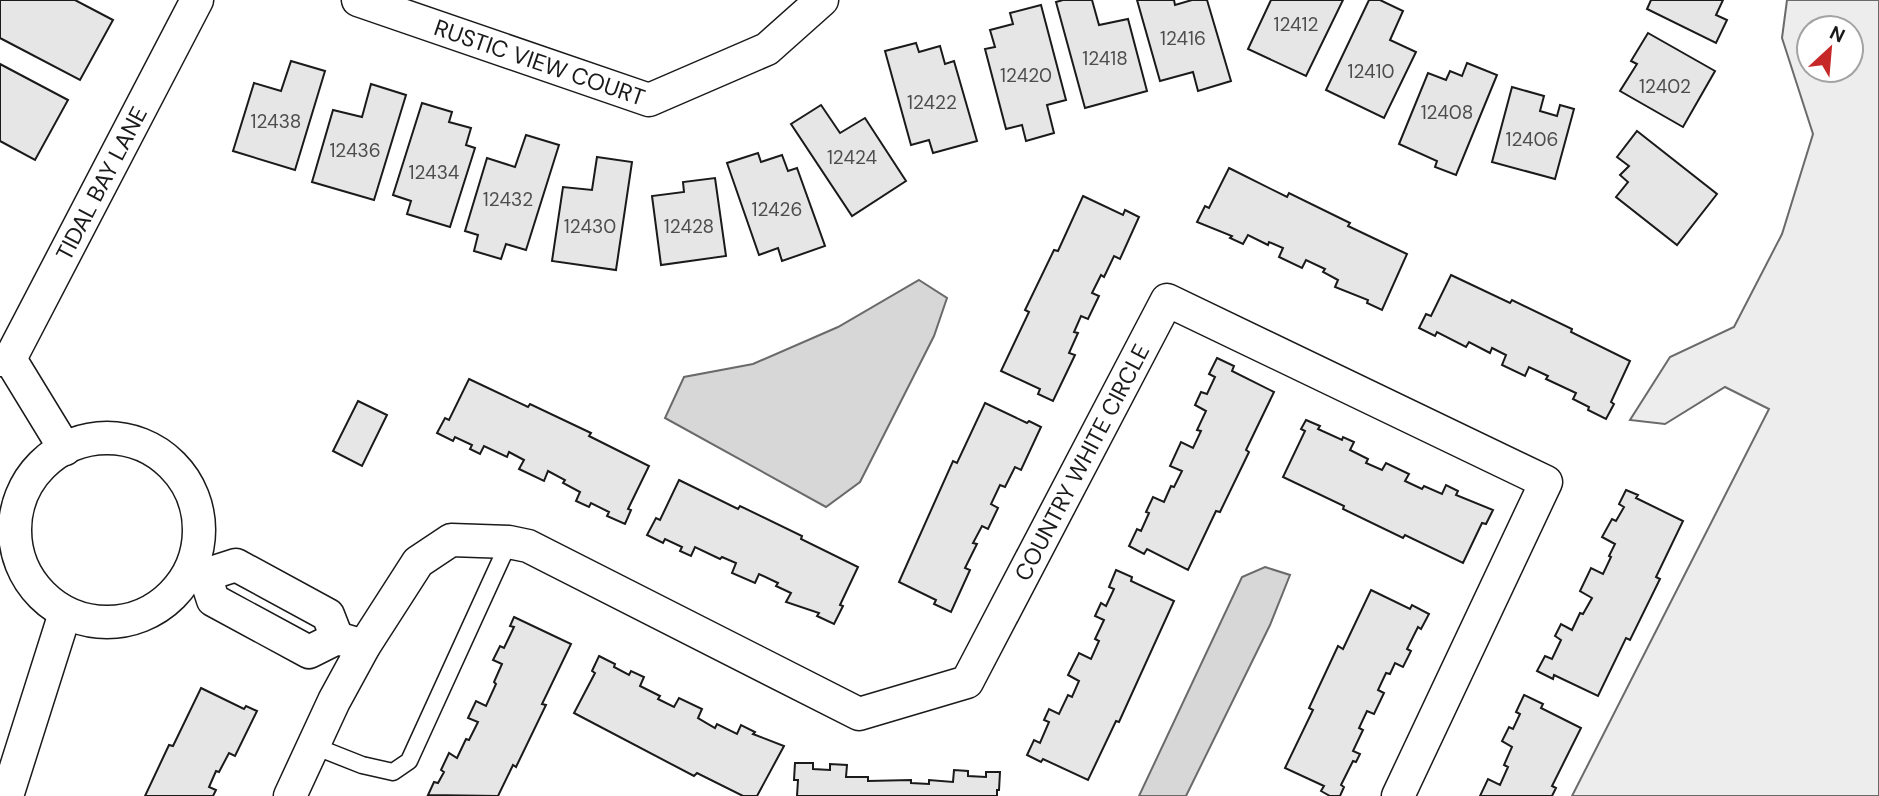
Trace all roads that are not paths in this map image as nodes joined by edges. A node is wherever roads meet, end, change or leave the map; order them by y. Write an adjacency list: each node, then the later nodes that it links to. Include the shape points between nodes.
1 (197, 0): 4 (street, TIDAL BAY LANE)
2 (358, 0): 3 (street, RUSTIC VIEW COURT, via 649,100 767,49)
3 (822, 0)
4 (5, 360): 5 (street)
5 (65, 449): 7 (street, via 78,442 109,438 139,443 166,459 186,482 197,510); 8 (street, via 51,456 29,479 17,508 15,538 23,568 40,594)
6 (509, 542): 9 (street, COUNTRY WHITE CIRCLE, via 451,540 418,562); 10 (lane, via 409,761 393,772); 13 (street, COUNTRY WHITE CIRCLE, via 528,546 859,714 967,682 1167,300 1546,482)
7 (198, 572): 8 (street, via 151,612 123,621 94,621); 9 (street, via 236,565 328,615); 9 (street, via 213,600 309,652)
8 (65, 613): 11 (street)
9 (351, 642): 10 (street, COUNTRY WHITE CIRCLE, via 334,701)
10 (314, 746): 12 (street, COUNTRY WHITE CIRCLE)
11 (7, 796)
12 (290, 796)
13 (1398, 796)

